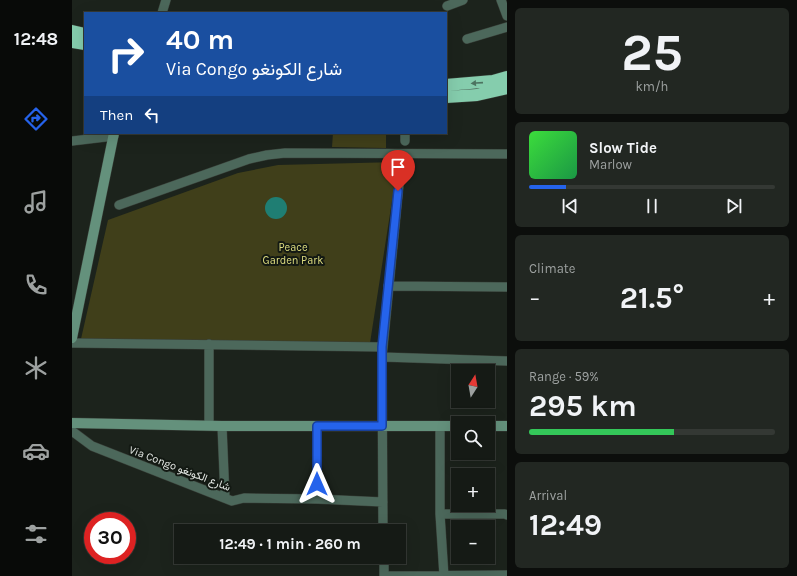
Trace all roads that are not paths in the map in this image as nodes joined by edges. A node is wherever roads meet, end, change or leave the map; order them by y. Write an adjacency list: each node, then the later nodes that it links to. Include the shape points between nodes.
1 (166, 0): 5 (street)
2 (463, 0): 4 (street)
3 (501, 0): 6 (street)
4 (447, 6)
5 (162, 12)
6 (507, 16)
7 (507, 27): 10 (street)
8 (72, 31): 9 (highway)
9 (84, 34)
10 (467, 39)
11 (72, 42): 12 (highway)
12 (84, 44)
13 (507, 77): 14 (highway, one-way to 14, via 493,81)
14 (447, 85)
15 (507, 88): 16 (highway, via 477,95)
16 (447, 97)
17 (114, 135): 18 (street); 24 (main road)
18 (72, 142)
19 (402, 154): 20 (street); 21 (street, via 267,155); 22 (street)
20 (507, 154)
21 (119, 205)
22 (388, 286): 23 (street); 27 (street)
23 (507, 287)
24 (72, 338)
25 (72, 343): 26 (street)
26 (209, 344): 27 (street); 31 (street)
27 (382, 347): 28 (street)
28 (382, 357): 29 (street); 34 (street)
29 (507, 361)
30 (72, 423): 31 (main road)
31 (209, 425): 32 (main road)
32 (222, 426): 33 (main road); 40 (street)
33 (317, 426): 34 (main road); 41 (street)
34 (382, 426): 35 (main road); 42 (street)
35 (440, 426): 36 (main road); 43 (street)
36 (451, 426)
37 (495, 426): 38 (main road)
38 (507, 426)
39 (72, 431): 40 (street, Via Congo شارع الكونغو, via 92,446)
40 (225, 498): 41 (street, Via Congo شارع الكونغو, via 232,501 244,498)
41 (318, 499): 42 (street, Via Congo شارع الكونغو)
42 (383, 502): 45 (street)
43 (440, 514): 44 (street); 49 (street)
44 (507, 515)
45 (383, 524)
46 (384, 564): 48 (street)
47 (507, 575): 49 (street)
48 (384, 576): 49 (street)
49 (444, 576)

